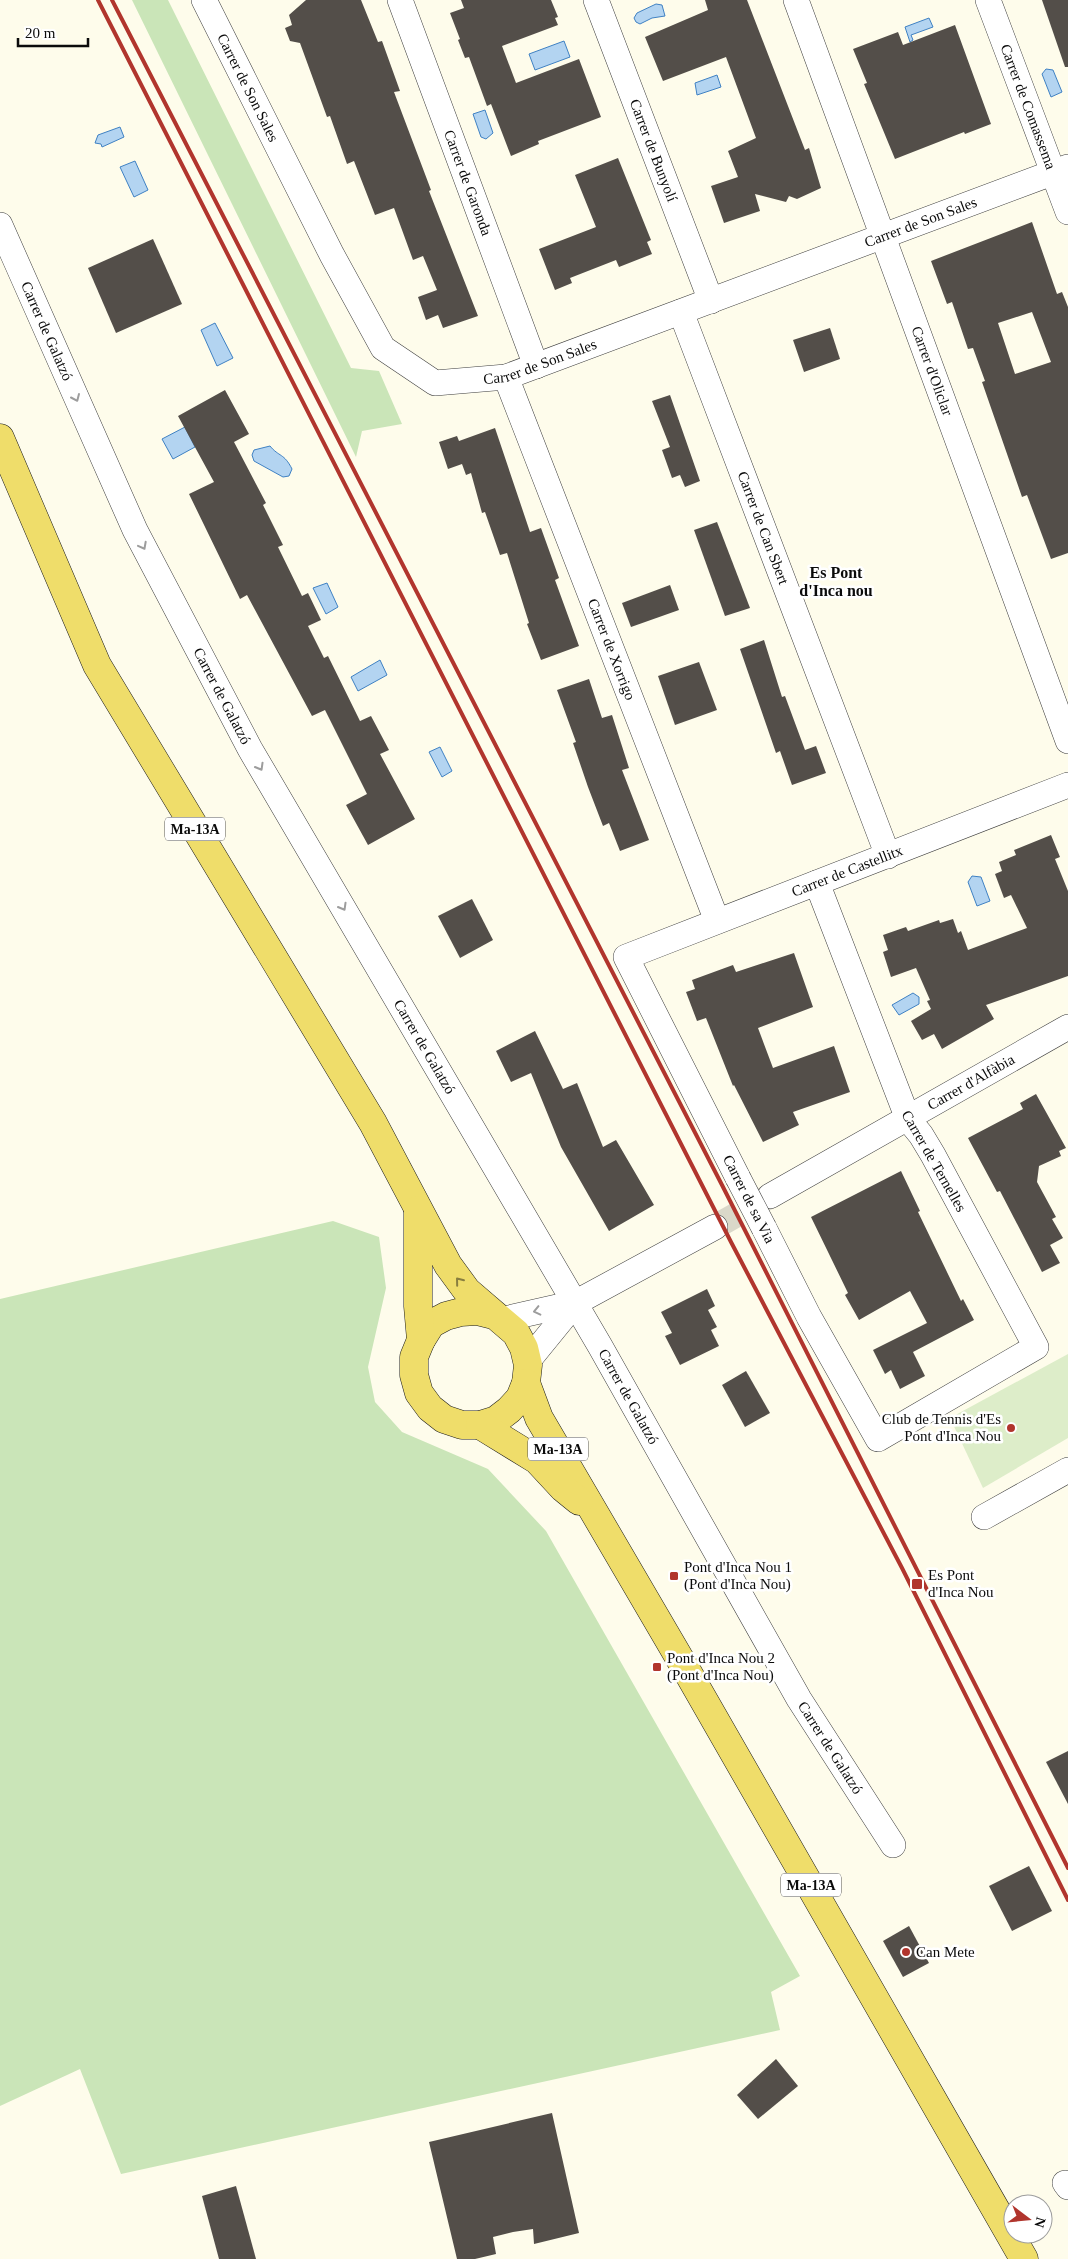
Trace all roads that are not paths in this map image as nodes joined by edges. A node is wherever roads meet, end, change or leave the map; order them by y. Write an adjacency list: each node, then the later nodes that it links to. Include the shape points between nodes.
1 (204, 0): 13 (street, Carrer de Son Sales, via 332,255 383,348 435,383)
2 (400, 0): 12 (street, Carrer de Garonda)
3 (596, 0): 10 (street, Carrer de Bunyolí)
4 (796, 0): 9 (street, Carrer d'Oliclar)
5 (988, 0): 6 (street, Carrer de Comassema)
6 (1060, 170): 7 (street, Carrer de Comassema); 9 (street, Carrer de Son Sales)
7 (1068, 212)
8 (0, 225): 26 (street, Carrer de Galatzó, one-way to 26, via 135,530 250,749)
9 (883, 236): 10 (street, Carrer de Son Sales); 15 (street, Carrer d'Oliclar)
10 (711, 301): 11 (street, Carrer de Son Sales)
11 (681, 312): 12 (street, Carrer de Son Sales); 17 (street, Carrer de Can Sbert)
12 (536, 366): 13 (street, Carrer de Son Sales)
13 (506, 377): 19 (street, Carrer de Xorrigo)
14 (0, 438): 24 (main road, Ma-13A, via 97,665 373,1123)
15 (1068, 741)
16 (1068, 785): 17 (street, Carrer de Castellitx)
17 (888, 856): 18 (street, Carrer de Castellitx)
18 (817, 883): 19 (street, Carrer de Castellitx); 22 (street, Carrer de Ternelles)
19 (717, 921): 20 (street, Carrer de Castellitx)
20 (626, 957): 31 (street, Carrer de sa Via, bridge, via 809,1317)
21 (1068, 1027): 22 (street, Carrer d'Alfàbia)
22 (908, 1119): 23 (street, Carrer d'Alfàbia); 31 (street, Carrer de Ternelles, via 933,1155 1036,1346)
23 (770, 1196)
24 (418, 1206): 27 (main road, Ma-13A, one-way to 24, via 452,1273); 28 (main road, Ma-13A)
25 (714, 1226): 26 (street)
26 (575, 1303): 27 (street, one-way to 27); 29 (street); 35 (street, Carrer de Galatzó, via 799,1698)
27 (497, 1318): 28 (main road, via 477,1311 446,1316 431,1324); 29 (main road, via 516,1333 524,1348)
28 (421, 1340): 30 (main road, via 414,1357 419,1393 444,1419 462,1425)
29 (526, 1372): 30 (main road, via 520,1398 496,1420); 33 (main road, Ma-13A, via 539,1418)
30 (480, 1425): 33 (main road, Ma-13A, via 537,1460)
31 (878, 1439)
32 (1068, 1470): 34 (street)
33 (594, 1514): 36 (main road, Ma-13A)
34 (984, 1517)
35 (893, 1845)
36 (1024, 2259)

